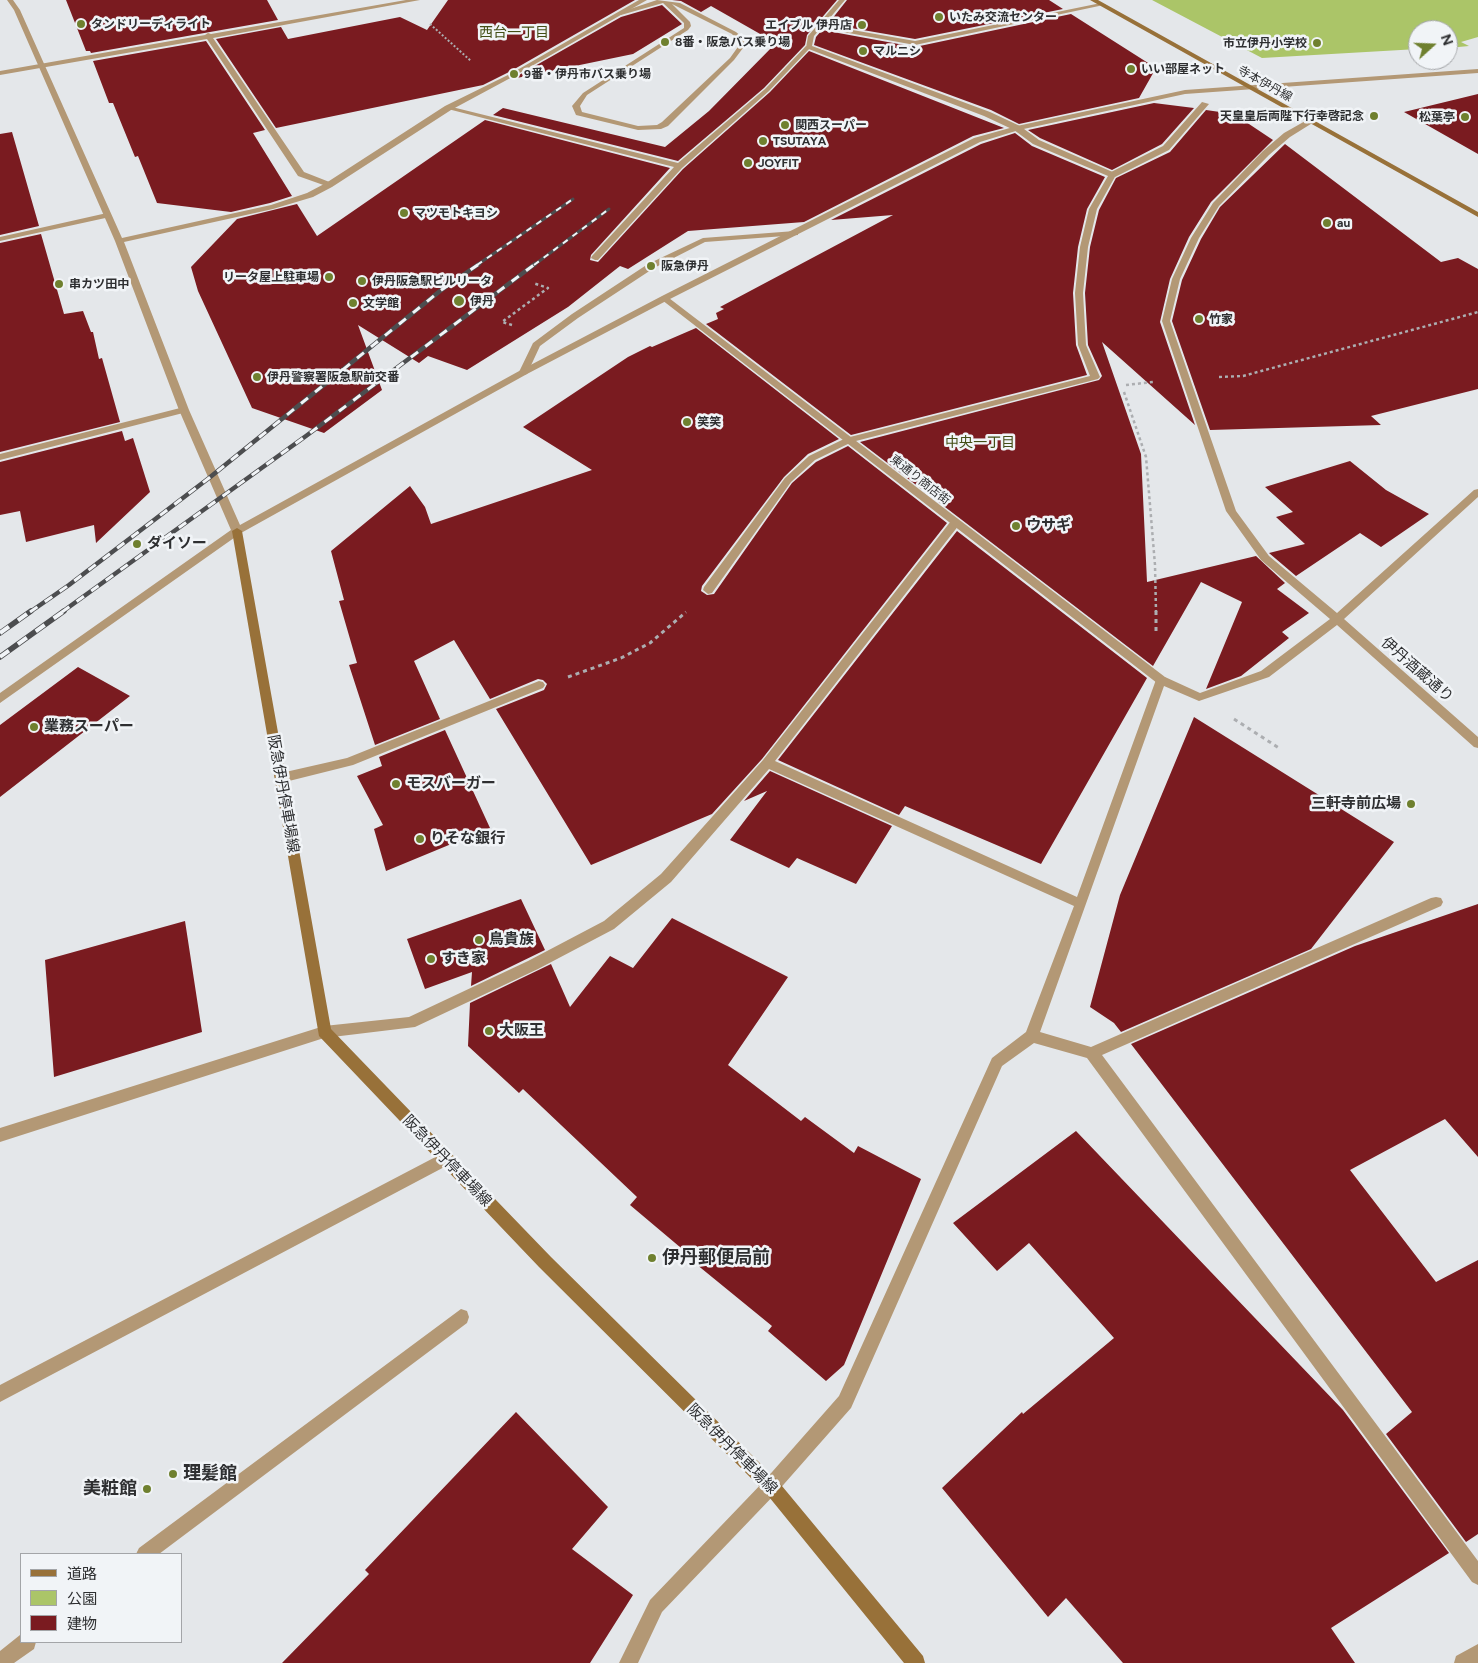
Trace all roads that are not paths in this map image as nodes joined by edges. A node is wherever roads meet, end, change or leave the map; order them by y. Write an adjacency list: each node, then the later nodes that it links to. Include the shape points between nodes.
1 (10, 0): 16 (street)
2 (417, 0): 6 (street)
3 (644, 0): 10 (street)
4 (677, 0): 9 (street)
5 (842, 0): 13 (street)
6 (404, 1): 14 (street)
7 (664, 1): 9 (street); 10 (street); 11 (street)
8 (1096, 2): 13 (street, via 915,43); 19 (main road, 寺本伊丹線)
9 (686, 7): 11 (street, via 740,38 743,44 732,59 665,124 658,127 638,128 579,113 576,106 585,94 686,29 686,22)
10 (621, 13): 12 (street)
11 (676, 13): 12 (street, via 649,10)
12 (608, 20): 21 (street)
13 (820, 26): 15 (street, via 811,36)
14 (208, 35): 16 (street); 26 (street, via 301,174)
15 (808, 47): 23 (street, via 987,114); 24 (street, via 767,90)
16 (42, 65): 18 (street); 28 (street)
17 (1478, 71): 19 (street)
18 (0, 72)
19 (1245, 86): 22 (main road, 寺本伊丹線); 23 (street, via 1185,92)
20 (1205, 104): 25 (street, via 1166,148)
21 (448, 108): 24 (street, via 559,140); 26 (street)
22 (1310, 122): 27 (main road, 寺本伊丹線); 42 (street, 伊丹酒蔵通り, via 1287,135 1216,205 1195,238 1176,278 1166,321 1232,511 1265,558)
23 (1016, 128): 25 (street, via 1036,142); 29 (street, via 957,149)
24 (680, 166): 32 (street)
25 (1112, 175): 36 (street, via 1092,209 1079,293 1082,345 1095,377)
26 (329, 185): 31 (street, via 273,207)
27 (1478, 215)
28 (107, 216): 30 (street); 31 (street)
29 (795, 233): 33 (street); 34 (street, via 703,240 651,266 536,345)
30 (0, 239)
31 (119, 241): 35 (street)
32 (595, 258)
33 (665, 298): 34 (street); 36 (street, 東通り商店街)
34 (524, 372): 40 (street)
35 (184, 410): 37 (street); 40 (street)
36 (849, 440): 39 (street, 東通り商店街); 41 (street, via 812,458 788,480)
37 (0, 457)
38 (1478, 492): 42 (street, 東通り商店街)
39 (955, 523): 43 (street, 東通り商店街); 47 (street)
40 (237, 531): 45 (street); 48 (main road, 阪急伊丹停車場線)
41 (708, 590)
42 (1337, 619): 43 (street, 東通り商店街, via 1265,674 1199,697); 46 (street, 伊丹酒蔵通り)
43 (1161, 680): 50 (street)
44 (539, 685): 48 (street, via 349,762)
45 (0, 699)
46 (1478, 744)
47 (767, 763): 50 (street); 51 (street, via 666,878 609,924 525,969 410,1023)
48 (281, 778): 51 (main road, 阪急伊丹停車場線)
49 (1436, 902): 53 (street)
50 (1082, 904): 52 (street)
51 (324, 1032): 54 (street); 55 (main road, 阪急伊丹停車場線)
52 (1032, 1036): 53 (street); 58 (street, via 997,1062 845,1402)
53 (1092, 1053): 60 (street)
54 (0, 1135)
55 (445, 1159): 57 (street); 58 (main road, 阪急伊丹停車場線, via 568,1286)
56 (461, 1317): 59 (street)
57 (0, 1394)
58 (771, 1486): 64 (street, via 656,1606); 65 (main road, 阪急伊丹停車場線)
59 (146, 1553)
60 (1478, 1576)
61 (26, 1643): 63 (street)
62 (1478, 1653): 66 (street)
63 (0, 1662)
64 (628, 1663)
65 (916, 1663)
66 (1463, 1663)

